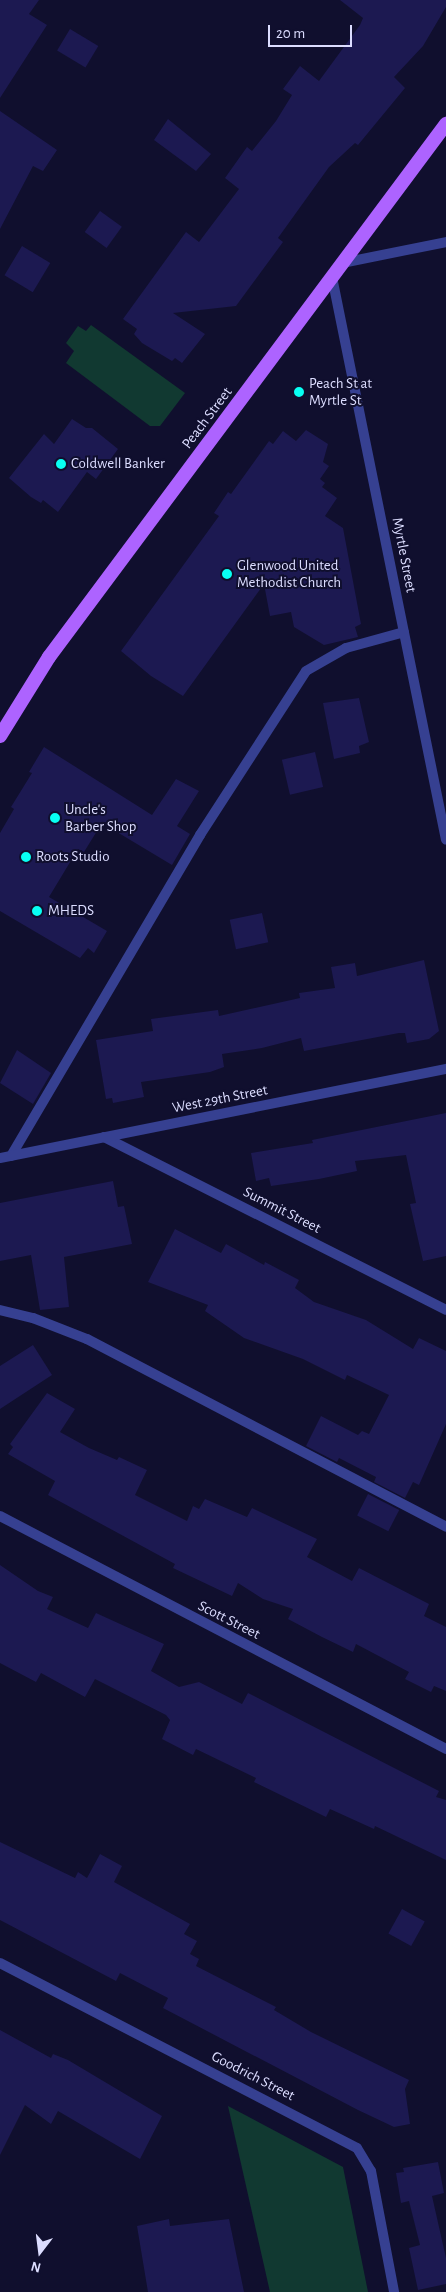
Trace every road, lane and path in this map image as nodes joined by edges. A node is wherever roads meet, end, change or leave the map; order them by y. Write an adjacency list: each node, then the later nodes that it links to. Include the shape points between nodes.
1 (446, 124): 3 (main road, Peach Street)
2 (446, 242): 3 (street)
3 (342, 263): 4 (main road, Peach Street)
4 (332, 277): 5 (street, Myrtle Street); 6 (main road, Peach Street, via 48,657)
5 (404, 632): 7 (street, Myrtle Street); 10 (street, via 346,648 323,658 306,671 230,786)
6 (0, 736)
7 (446, 840)
8 (446, 1069): 9 (street, West 29th Street)
9 (104, 1137): 10 (street, West 29th Street); 13 (street, Summit Street)
10 (11, 1156): 11 (street, West 29th Street)
11 (0, 1158)
12 (0, 1310): 15 (street, via 33,1318 87,1339)
13 (446, 1310)
14 (0, 1516): 16 (street, Scott Street)
15 (446, 1527)
16 (446, 1749)
17 (0, 1963): 18 (street, Goodrich Street, via 357,2148 371,2171)
18 (394, 2292)

